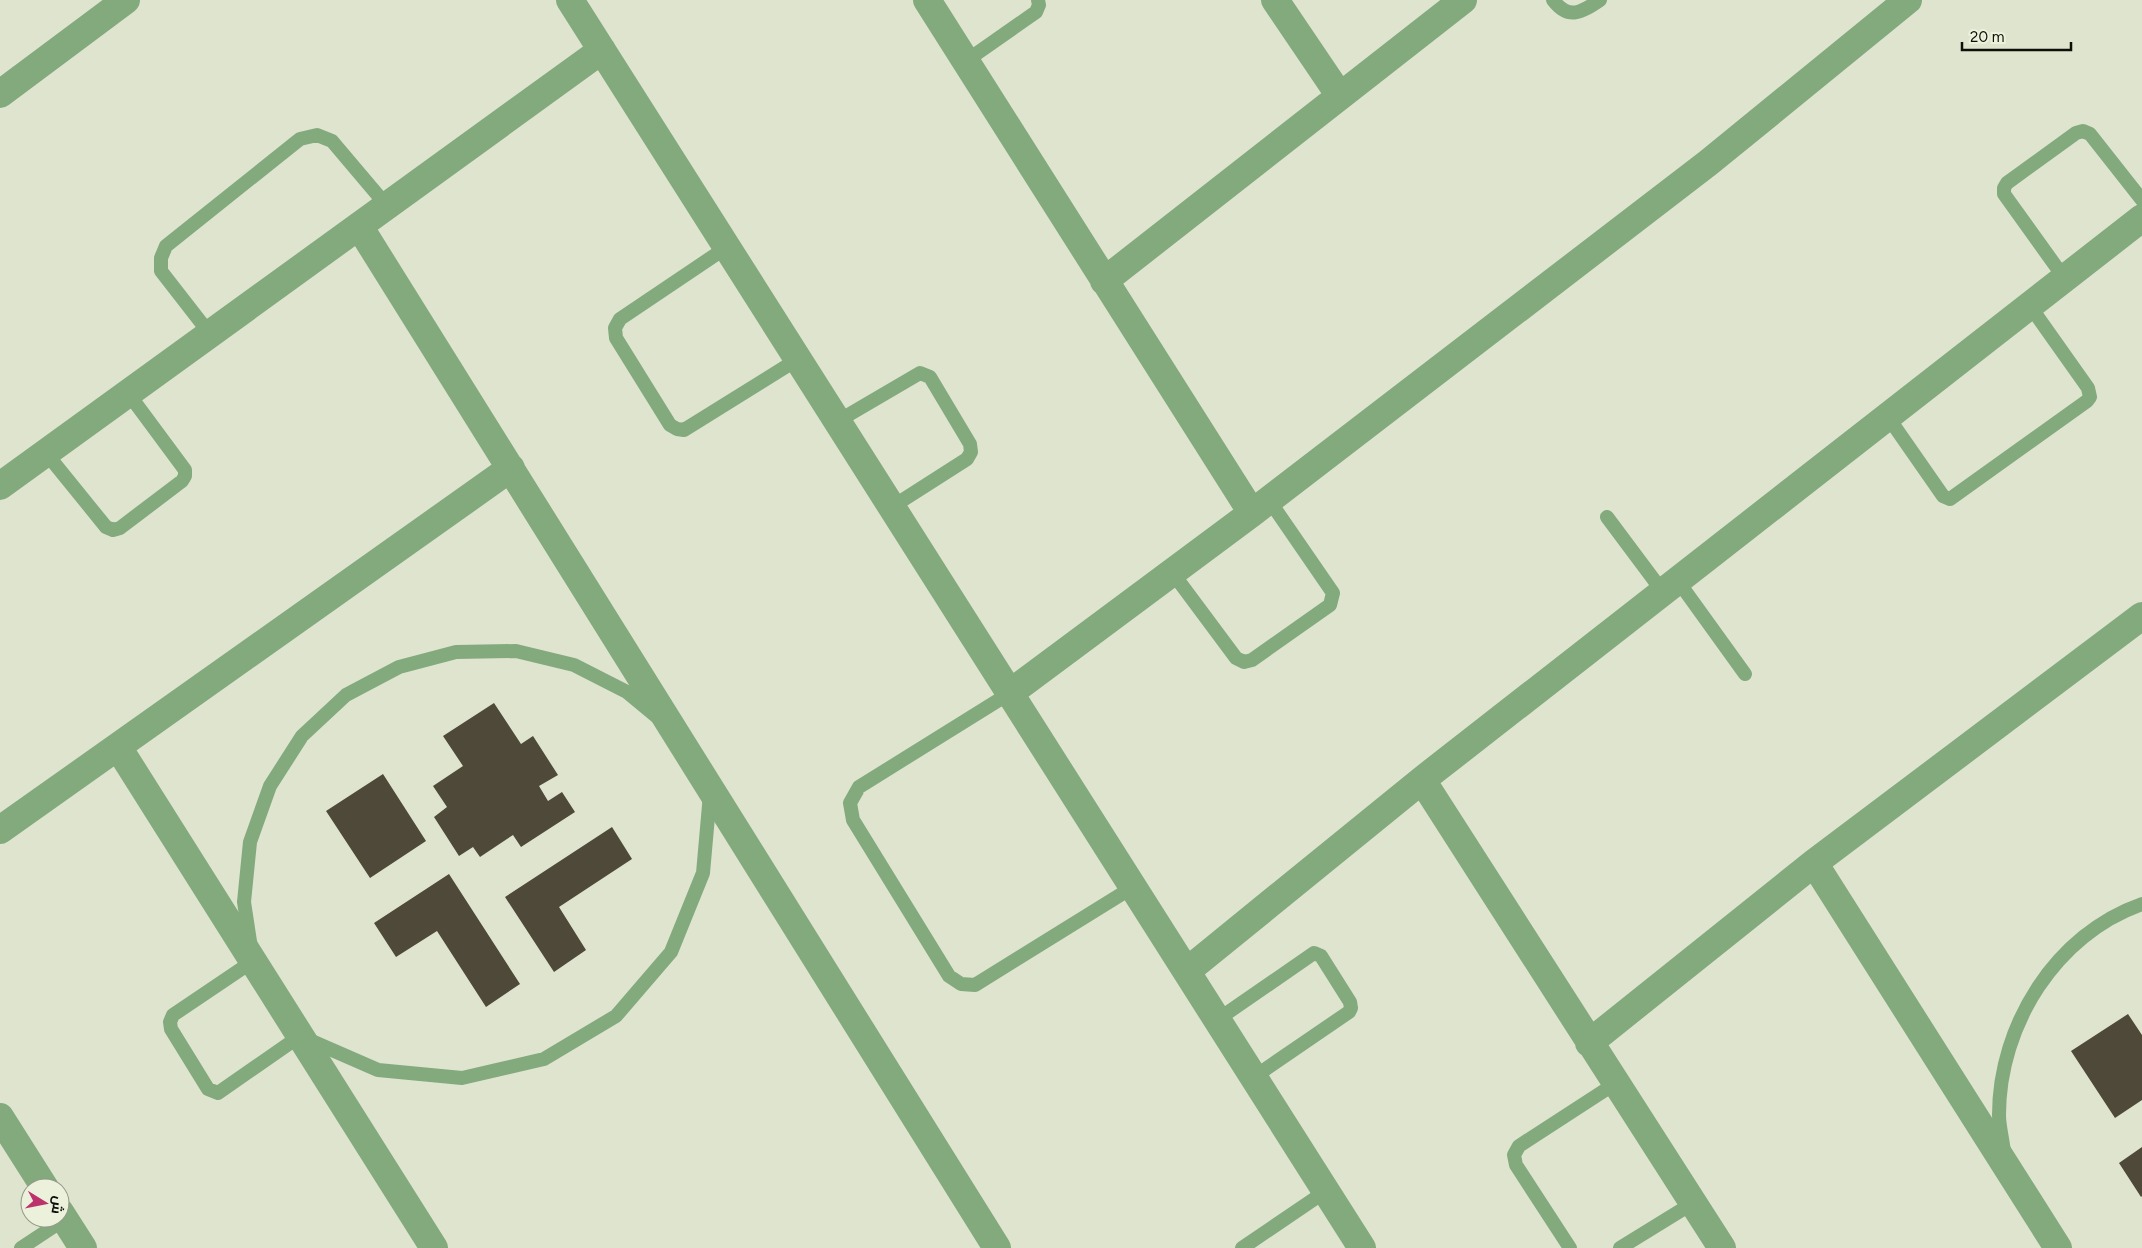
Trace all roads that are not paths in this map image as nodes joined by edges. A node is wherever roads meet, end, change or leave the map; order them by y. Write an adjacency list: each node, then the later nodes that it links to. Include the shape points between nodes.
1 (126, 0): 12 (street)
2 (570, 0): 10 (street)
3 (927, 0): 11 (street)
4 (1038, 0): 11 (lane, via 1036,12)
5 (1276, 0): 13 (street)
6 (1463, 0): 13 (street)
7 (1553, 0): 8 (lane, via 1570,14 1584,11)
8 (1600, 0)
9 (1908, 0): 30 (street, via 1708,163)
10 (602, 50): 15 (street); 18 (street)
11 (966, 61): 20 (street)
12 (0, 94)
13 (1340, 96): 20 (street)
14 (2142, 200): 19 (lane, via 2090,134 2083,131 2007,184 2004,194)
15 (387, 206): 17 (street); 22 (lane, via 332,141 316,135 300,139 166,246 161,258 161,271)
16 (2142, 218): 19 (street)
17 (359, 226): 22 (street); 28 (street)
18 (727, 247): 23 (street); 23 (lane, via 620,319 615,328 616,338 670,424 684,430)
19 (2065, 278): 21 (street)
20 (1104, 281): 30 (street)
21 (2030, 306): 25 (street); 25 (lane, via 2088,388 2090,397 2087,401 1950,498 1943,496)
22 (210, 334): 24 (street)
23 (798, 359): 26 (street)
24 (128, 393): 27 (street); 27 (lane, via 184,470 185,476 120,528 106,527)
25 (1888, 417): 34 (street)
26 (838, 422): 31 (street); 31 (lane, via 920,374 930,377 970,444 971,452 967,459)
27 (46, 453): 29 (street)
28 (511, 468): 38 (street); 39 (street)
29 (0, 486)
30 (1261, 507): 33 (street); 33 (lane, via 1333,593 1330,605 1252,660 1244,662 1236,658)
31 (892, 508): 37 (street)
32 (1607, 517): 34 (lane)
33 (1172, 572): 37 (street)
34 (1671, 586): 36 (lane); 40 (street)
35 (2142, 616): 43 (street)
36 (1745, 674)
37 (1010, 693): 44 (street); 44 (lane, via 859,787 850,803 853,820 949,976 961,984 975,985)
38 (674, 730): 41 (street); 46 (lane, via 627,692 574,665 516,651 456,652 399,666 355,690 302,736 270,786 250,842 244,902)
39 (118, 747): 42 (street); 46 (street)
40 (1422, 780): 47 (street); 50 (street)
41 (710, 788): 49 (lane, via 703,874 671,952 616,1016 608,1021 544,1059 462,1078 378,1070); 63 (street)
42 (0, 830)
43 (1814, 863): 50 (street); 54 (street)
44 (1133, 887): 47 (street)
45 (2142, 904): 54 (lane, via 2126,909 2084,936 2047,973 2021,1016 2005,1064 1999,1115)
46 (253, 961): 49 (street); 49 (lane, via 174,1016 170,1022 171,1030 208,1089 218,1093)
47 (1187, 972): 48 (street)
48 (1217, 1020): 51 (street); 51 (lane, via 1314,953 1320,956 1350,1002 1349,1012)
49 (300, 1036): 62 (street)
50 (1590, 1042): 52 (street)
51 (1254, 1077): 56 (street)
52 (1616, 1084): 57 (street); 66 (lane, via 1519,1146 1514,1155 1516,1165)
53 (0, 1116): 55 (street)
54 (2006, 1166): 69 (street)
55 (39, 1178)
56 (1326, 1192): 64 (lane); 65 (street)
57 (1694, 1203): 67 (lane); 68 (street)
58 (46, 1228): 60 (lane)
59 (70, 1228): 61 (street)
60 (21, 1248)
61 (83, 1248)
62 (434, 1248)
63 (997, 1248)
64 (1242, 1248)
65 (1362, 1248)
66 (1570, 1248)
67 (1620, 1248)
68 (1722, 1248)
69 (2058, 1248)

